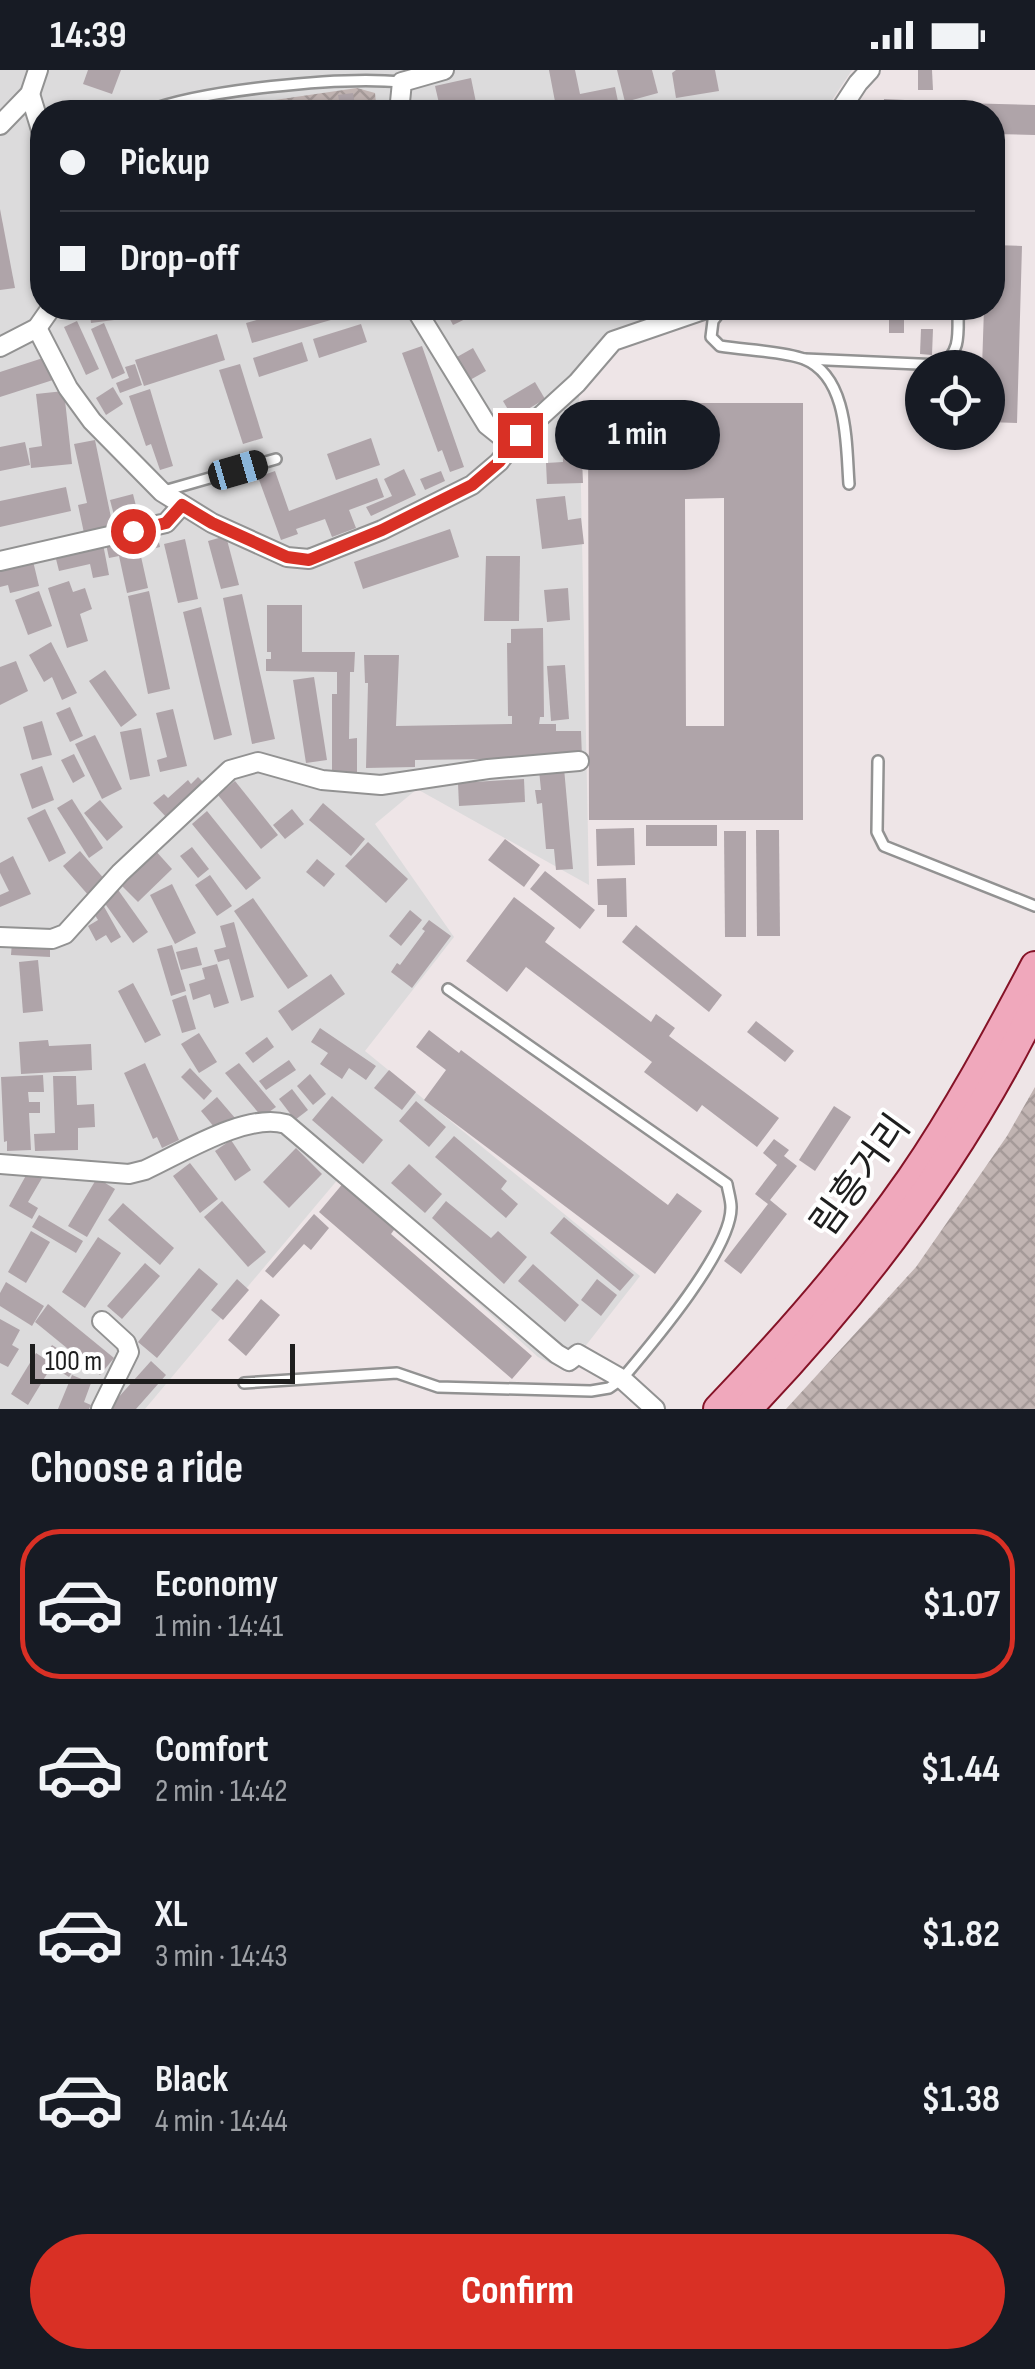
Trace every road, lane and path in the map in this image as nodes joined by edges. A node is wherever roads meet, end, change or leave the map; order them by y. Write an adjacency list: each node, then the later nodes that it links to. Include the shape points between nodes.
1 (38, 70): 5 (street)
2 (444, 70): 4 (street)
3 (870, 70): 9 (street)
4 (402, 82): 7 (lane, via 373,79); 8 (street)
5 (30, 94): 6 (street); 10 (street)
6 (32, 100)
7 (196, 100)
8 (400, 100)
9 (847, 100)
10 (0, 125)
11 (43, 320): 16 (street)
12 (422, 320): 19 (street, via 487,425)
13 (674, 320): 19 (street, via 612,341)
14 (714, 320): 18 (lane, via 711,337 720,346)
15 (958, 320): 18 (lane, via 954,357 941,365)
16 (37, 328): 17 (street); 22 (street, via 92,421)
17 (0, 348)
18 (805, 360): 21 (lane, via 824,374 844,410)
19 (512, 446): 23 (street, via 472,485 309,560 287,557)
20 (276, 460): 22 (lane)
21 (849, 484)
22 (162, 492): 23 (street)
23 (182, 505): 24 (street, via 166,523)
24 (0, 561)
25 (579, 761): 28 (street, via 381,785 244,765 230,770 134,860 65,934)
26 (878, 761): 27 (lane, via 877,832 884,846)
27 (1035, 906)
28 (0, 937)
29 (1035, 966): 38 (main road, 림흥거리, via 911,1179 793,1331)
30 (448, 989): 34 (lane, via 727,1184 732,1210 726,1229 686,1302)
31 (1035, 1007): 39 (main road, 림흥거리, via 926,1194 807,1347)
32 (0, 1164): 34 (street, via 130,1174 242,1126 286,1124 557,1354 569,1360 578,1354)
33 (102, 1320): 36 (street, via 129,1352)
34 (622, 1379): 35 (lane, via 590,1391 438,1387 397,1373); 37 (street)
35 (244, 1383)
36 (102, 1409)
37 (655, 1409)
38 (718, 1409)
39 (747, 1409)

